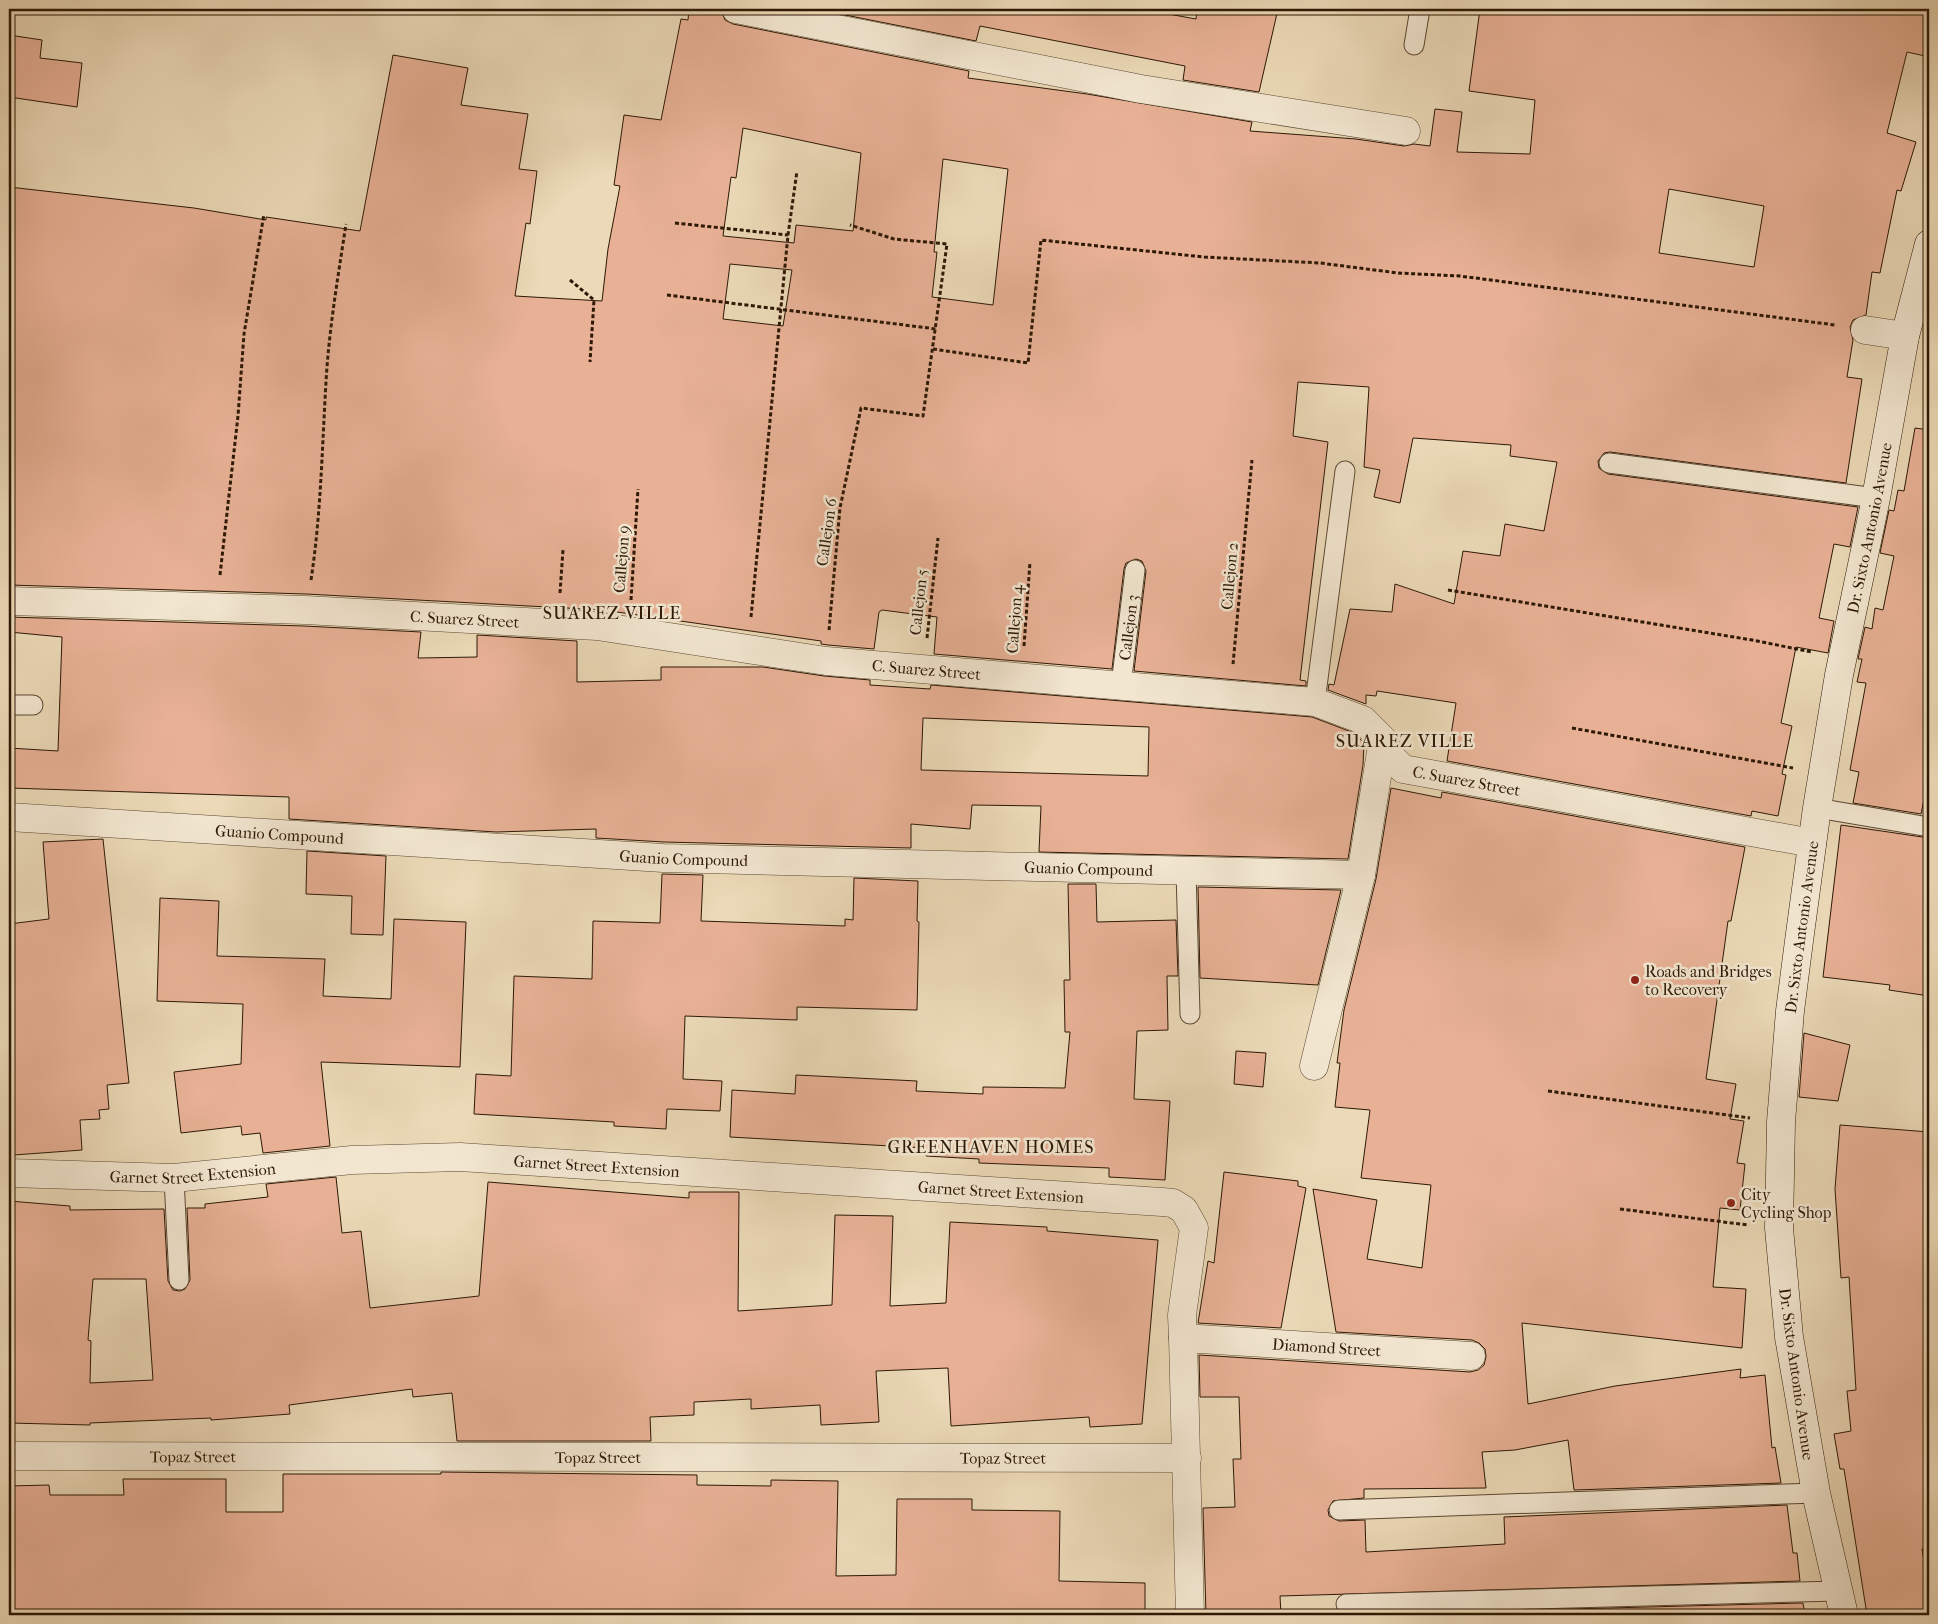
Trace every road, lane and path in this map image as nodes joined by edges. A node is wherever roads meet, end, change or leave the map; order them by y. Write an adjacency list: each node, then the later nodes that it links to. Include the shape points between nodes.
1 (736, 9): 4 (street, via 1133,87)
2 (1420, 9): 3 (lane)
3 (1414, 45)
4 (1406, 131)
5 (797, 171): 10 (path)
6 (264, 214): 31 (path, via 244,334)
7 (675, 222): 10 (path)
8 (346, 224): 32 (path, via 332,316 317,542)
9 (850, 225): 15 (path, via 894,239 947,244)
10 (788, 235): 14 (path)
11 (1929, 244): 17 (street, Dr. Sixto Antonio Avenue)
12 (570, 280): 19 (path, via 594,300)
13 (667, 295): 14 (path)
14 (782, 309): 15 (path); 35 (path)
15 (936, 329): 18 (path)
16 (1865, 330): 17 (street); 18 (path, via 1460,276 1398,273 1320,263 1204,257 1041,240 1028,363)
17 (1906, 336): 24 (street, Dr. Sixto Antonio Avenue)
18 (933, 349): 37 (path, Callejon 6, via 923,416 861,408 839,517)
19 (590, 362)
20 (1252, 460): 41 (path, Callejon 2)
21 (1609, 462): 24 (lane)
22 (1345, 472): 42 (lane)
23 (638, 489): 34 (path, Callejon 9)
24 (1876, 498): 36 (street, Dr. Sixto Antonio Avenue)
25 (938, 538): 38 (path, Callejon 5)
26 (563, 550): 33 (path)
27 (1030, 562): 39 (path, Callejon 4)
28 (1135, 570): 40 (lane, Callejon 3)
29 (1448, 590): 36 (path)
30 (9, 601): 31 (street, C. Suarez Street)
31 (217, 607): 32 (street, C. Suarez Street)
32 (306, 610): 33 (street, C. Suarez Street)
33 (558, 623): 34 (street, C. Suarez Street)
34 (629, 630): 35 (street, C. Suarez Street)
35 (748, 648): 37 (street, C. Suarez Street)
36 (1842, 658): 47 (street, Dr. Sixto Antonio Avenue)
37 (826, 660): 38 (street, C. Suarez Street)
38 (923, 669): 39 (street, C. Suarez Street)
39 (1022, 677): 40 (street, C. Suarez Street)
40 (1121, 686): 41 (street, C. Suarez Street)
41 (1230, 694): 42 (street, C. Suarez Street)
42 (1315, 702): 46 (street, C. Suarez Street, via 1363,720)
43 (9, 705): 44 (lane)
44 (33, 705)
45 (1572, 728): 47 (path)
46 (1383, 740): 51 (street, C. Suarez Street, via 1389,755 1403,769); 53 (street)
47 (1823, 773): 48 (street, Dr. Sixto Antonio Avenue)
48 (1817, 808): 50 (lane); 51 (street, Dr. Sixto Antonio Avenue)
49 (9, 817): 52 (street, Guanio Compound, via 663,858)
50 (1929, 828)
51 (1812, 843): 57 (street, Dr. Sixto Antonio Avenue, via 1790,1011)
52 (1186, 871): 53 (street, Guanio Compound); 54 (lane)
53 (1361, 875): 55 (street)
54 (1190, 1014)
55 (1314, 1066)
56 (1548, 1091): 57 (path)
57 (1780, 1122): 61 (street, Dr. Sixto Antonio Avenue)
58 (9, 1172): 59 (street, Garnet Street Extension)
59 (174, 1178): 62 (lane); 63 (street, Garnet Street Extension, via 352,1160 460,1157 1173,1203 1184,1210 1194,1228 1182,1315)
60 (1620, 1209): 61 (path)
61 (1779, 1228): 67 (street, Dr. Sixto Antonio Avenue, via 1789,1337)
62 (179, 1280)
63 (1183, 1338): 64 (street, Diamond Street); 66 (street)
64 (1471, 1356)
65 (9, 1456): 66 (street, Topaz Street)
66 (1187, 1458): 71 (street)
67 (1816, 1493): 68 (lane); 69 (street, Dr. Sixto Antonio Avenue)
68 (1339, 1510)
69 (1841, 1603): 70 (lane)
70 (1346, 1604)
71 (1190, 1615)

